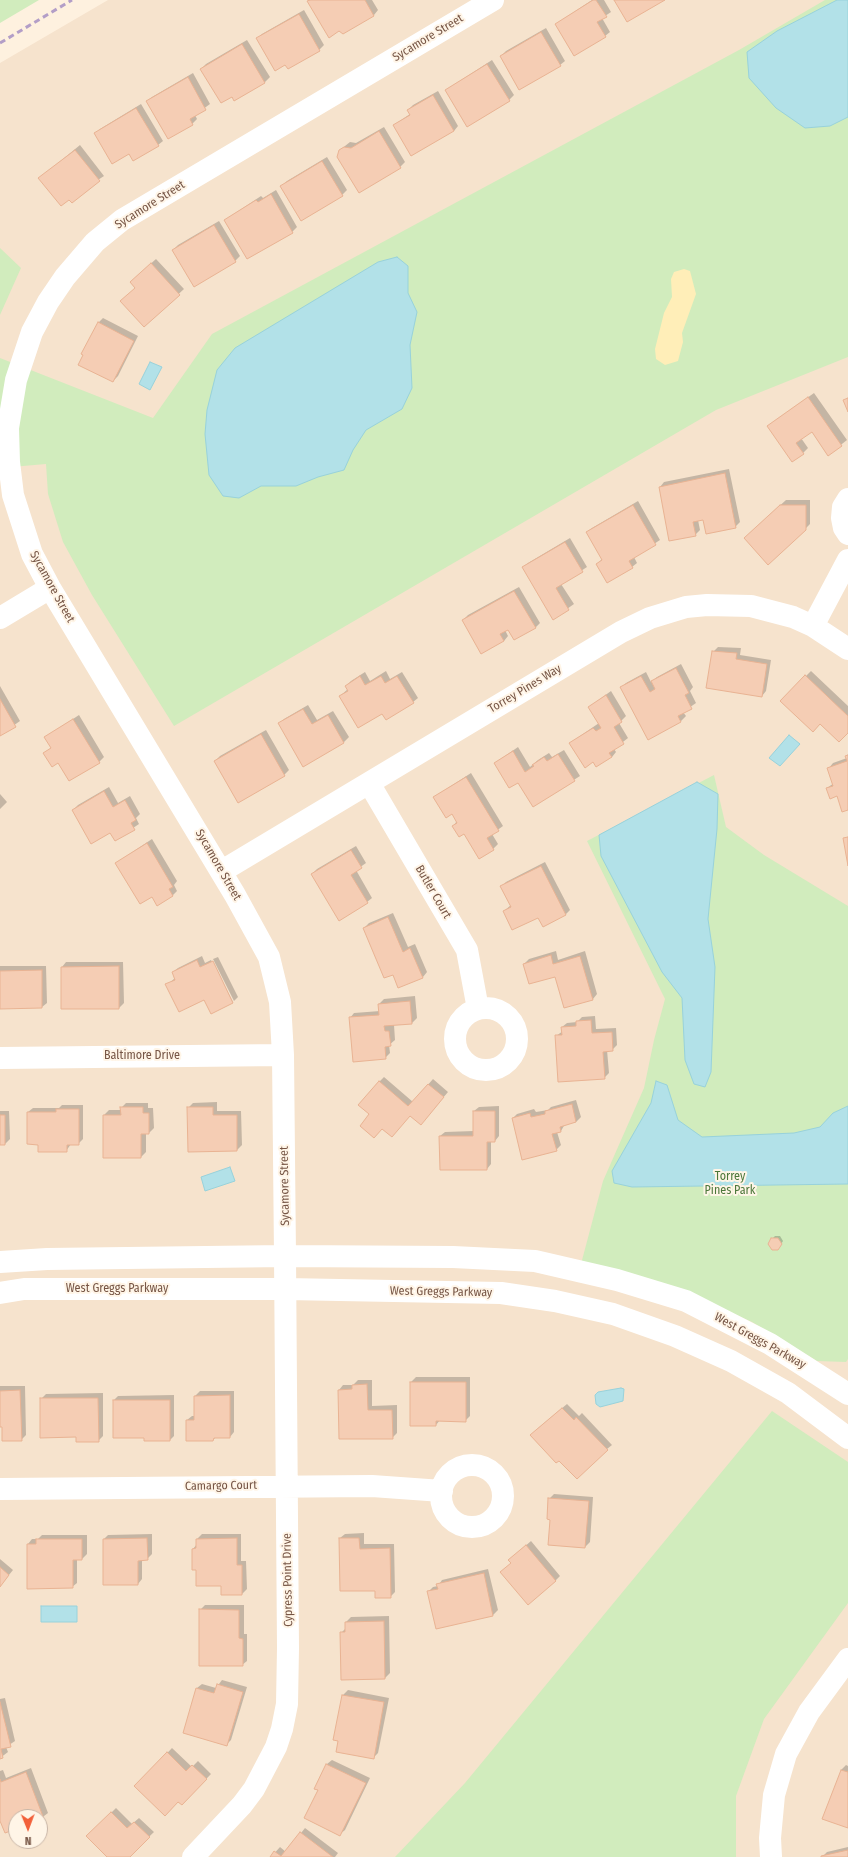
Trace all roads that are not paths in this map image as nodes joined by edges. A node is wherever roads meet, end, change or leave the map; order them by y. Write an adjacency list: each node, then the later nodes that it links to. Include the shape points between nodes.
1 (493, 0): 5 (street, Sycamore Street, via 122,220 95,242 65,277 32,332 16,380 8,428 13,495 32,554)
2 (848, 499): 3 (street, via 842,518)
3 (848, 534)
4 (848, 560): 7 (street)
5 (50, 588): 6 (street); 10 (street, Sycamore Street)
6 (0, 618)
7 (813, 626): 8 (street, Torrey Pines Way); 9 (street, Torrey Pines Way, via 793,617 751,606 700,605 650,618 621,632)
8 (848, 649)
9 (369, 783): 10 (street, Torrey Pines Way); 11 (street, Butler Court, via 467,950)
10 (222, 871): 12 (street, Sycamore Street, via 269,957 280,1002)
11 (478, 1009)
12 (283, 1055): 13 (street, Baltimore Drive); 15 (street, Sycamore Street)
13 (0, 1058)
14 (0, 1262): 15 (street, West Greggs Parkway)
15 (286, 1273): 16 (street, West Greggs Parkway, via 24,1289); 17 (street, West Greggs Parkway, via 453,1257 535,1261 617,1280 686,1301); 18 (street, West Greggs Parkway, via 501,1293 555,1301 613,1314 675,1336 731,1361 788,1393); 20 (street, Cypress Point Drive)
16 (0, 1293)
17 (845, 1385): 18 (street)
18 (817, 1414): 19 (street, West Greggs Parkway)
19 (848, 1438)
20 (286, 1486): 21 (street, Camargo Court); 22 (street, Camargo Court, via 372,1486); 24 (street, Cypress Point Drive, via 288,1648 287,1704 282,1729 276,1748 254,1789)
21 (0, 1489)
22 (442, 1491)
23 (848, 1659): 25 (street, via 809,1712 786,1754 774,1795)
24 (193, 1857)
25 (771, 1857)

